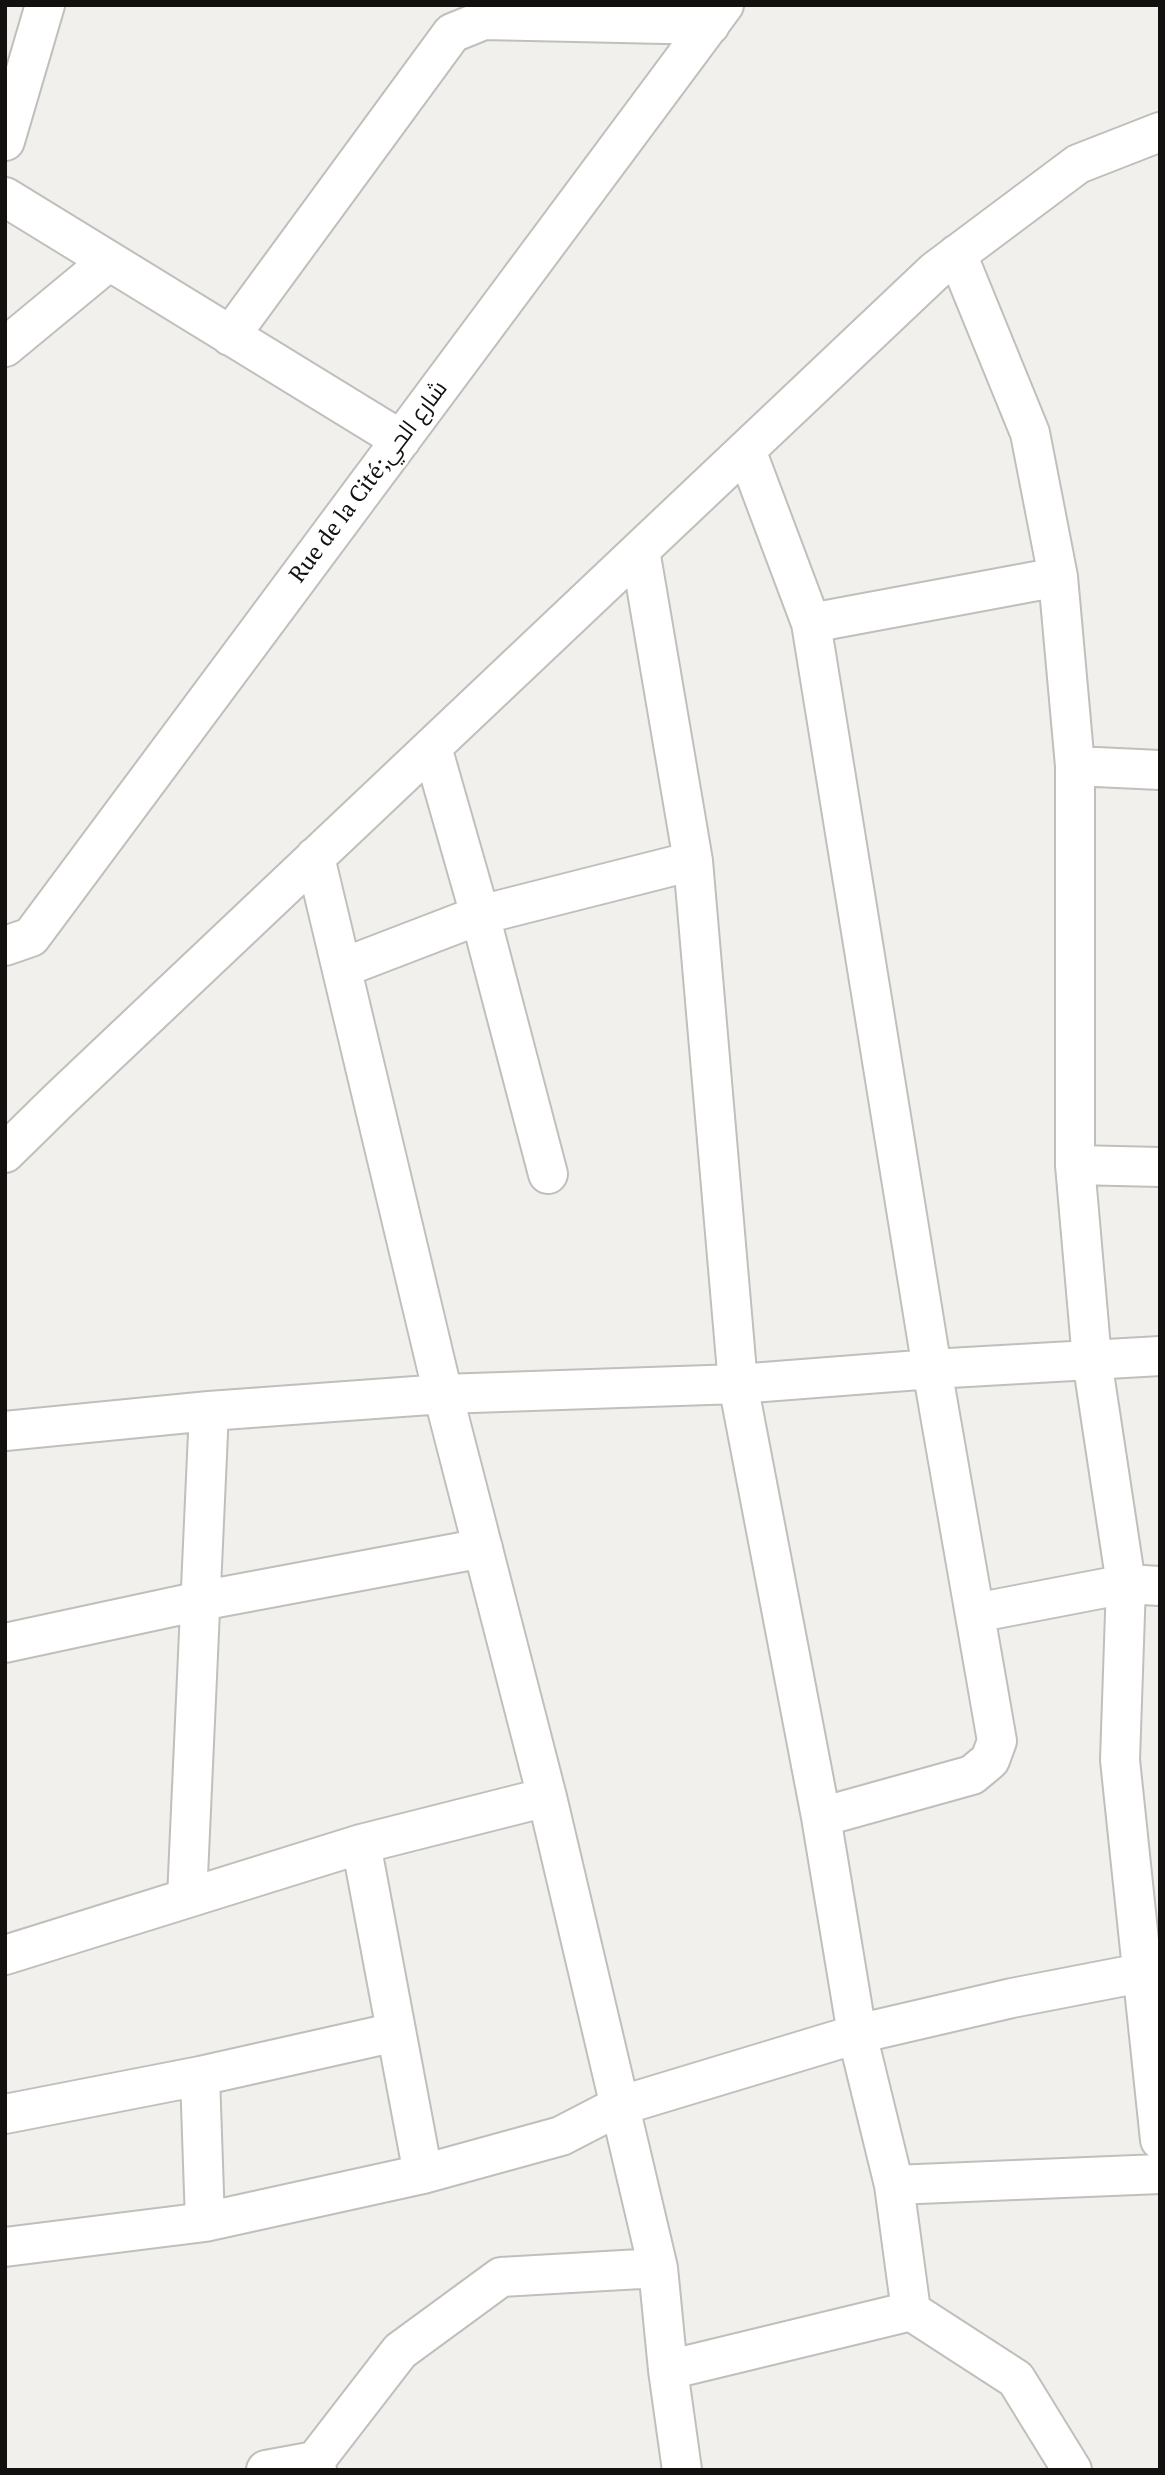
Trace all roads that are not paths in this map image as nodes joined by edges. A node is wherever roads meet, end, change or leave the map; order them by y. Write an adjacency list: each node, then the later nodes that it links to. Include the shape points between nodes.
1 (45, 5): 4 (street)
2 (717, 15): 8 (street, via 484,20 452,33); 10 (street, Rue de la Cité;شارع الحي)
3 (1160, 132): 6 (street, via 1078,164)
4 (5, 141)
5 (5, 197): 7 (street)
6 (957, 254): 11 (street); 13 (street, via 1030,433)
7 (109, 261): 8 (street); 9 (street)
8 (230, 336): 10 (street)
9 (5, 347)
10 (401, 440): 21 (street, Rue de la Cité;شارع الحي, via 31,937)
11 (747, 450): 12 (street); 14 (street)
12 (640, 550): 15 (street); 19 (street)
13 (1058, 578): 14 (street); 16 (street)
14 (811, 623): 29 (street)
15 (432, 747): 18 (street); 20 (street)
16 (1075, 766): 17 (street); 24 (street)
17 (1160, 770)
18 (315, 857): 22 (street); 23 (street)
19 (693, 861): 20 (street); 30 (street)
20 (480, 915): 22 (street); 26 (street)
21 (5, 946)
22 (342, 968): 31 (street)
23 (5, 1153)
24 (1075, 1165): 25 (street); 28 (street)
25 (1160, 1167)
26 (548, 1174)
27 (1160, 1356): 28 (street)
28 (1092, 1360): 29 (street); 35 (street)
29 (932, 1369): 30 (street); 37 (street)
30 (738, 1384): 31 (street); 40 (street)
31 (443, 1394): 32 (street); 34 (street)
32 (209, 1411): 33 (street); 36 (street)
33 (5, 1431)
34 (483, 1548): 36 (street); 39 (street)
35 (1143, 1585): 37 (street); 44 (street, via 1120,1760)
36 (201, 1601): 38 (street); 42 (street)
37 (975, 1613): 40 (street, via 997,1741 990,1760 972,1775)
38 (5, 1643)
39 (547, 1797): 41 (street); 48 (street)
40 (821, 1817): 46 (street)
41 (361, 1844): 42 (street); 45 (street)
42 (187, 1898): 43 (street)
43 (5, 1955)
44 (1141, 1973): 46 (street); 50 (street)
45 (396, 2032): 47 (street); 51 (street)
46 (857, 2034): 48 (street); 53 (street)
47 (200, 2076): 49 (street); 54 (street)
48 (619, 2106): 51 (street, via 561,2136); 56 (street)
49 (5, 2114)
50 (1160, 2140)
51 (424, 2174): 54 (street)
52 (1160, 2174): 53 (street)
53 (894, 2185): 57 (street)
54 (205, 2221): 55 (street)
55 (5, 2247)
56 (658, 2267): 58 (street); 59 (street, via 502,2277 400,2351)
57 (911, 2311): 58 (street); 62 (street, via 1016,2379)
58 (668, 2370): 61 (street)
59 (316, 2465): 60 (street)
60 (266, 2470)
61 (682, 2470)
62 (1072, 2470)

